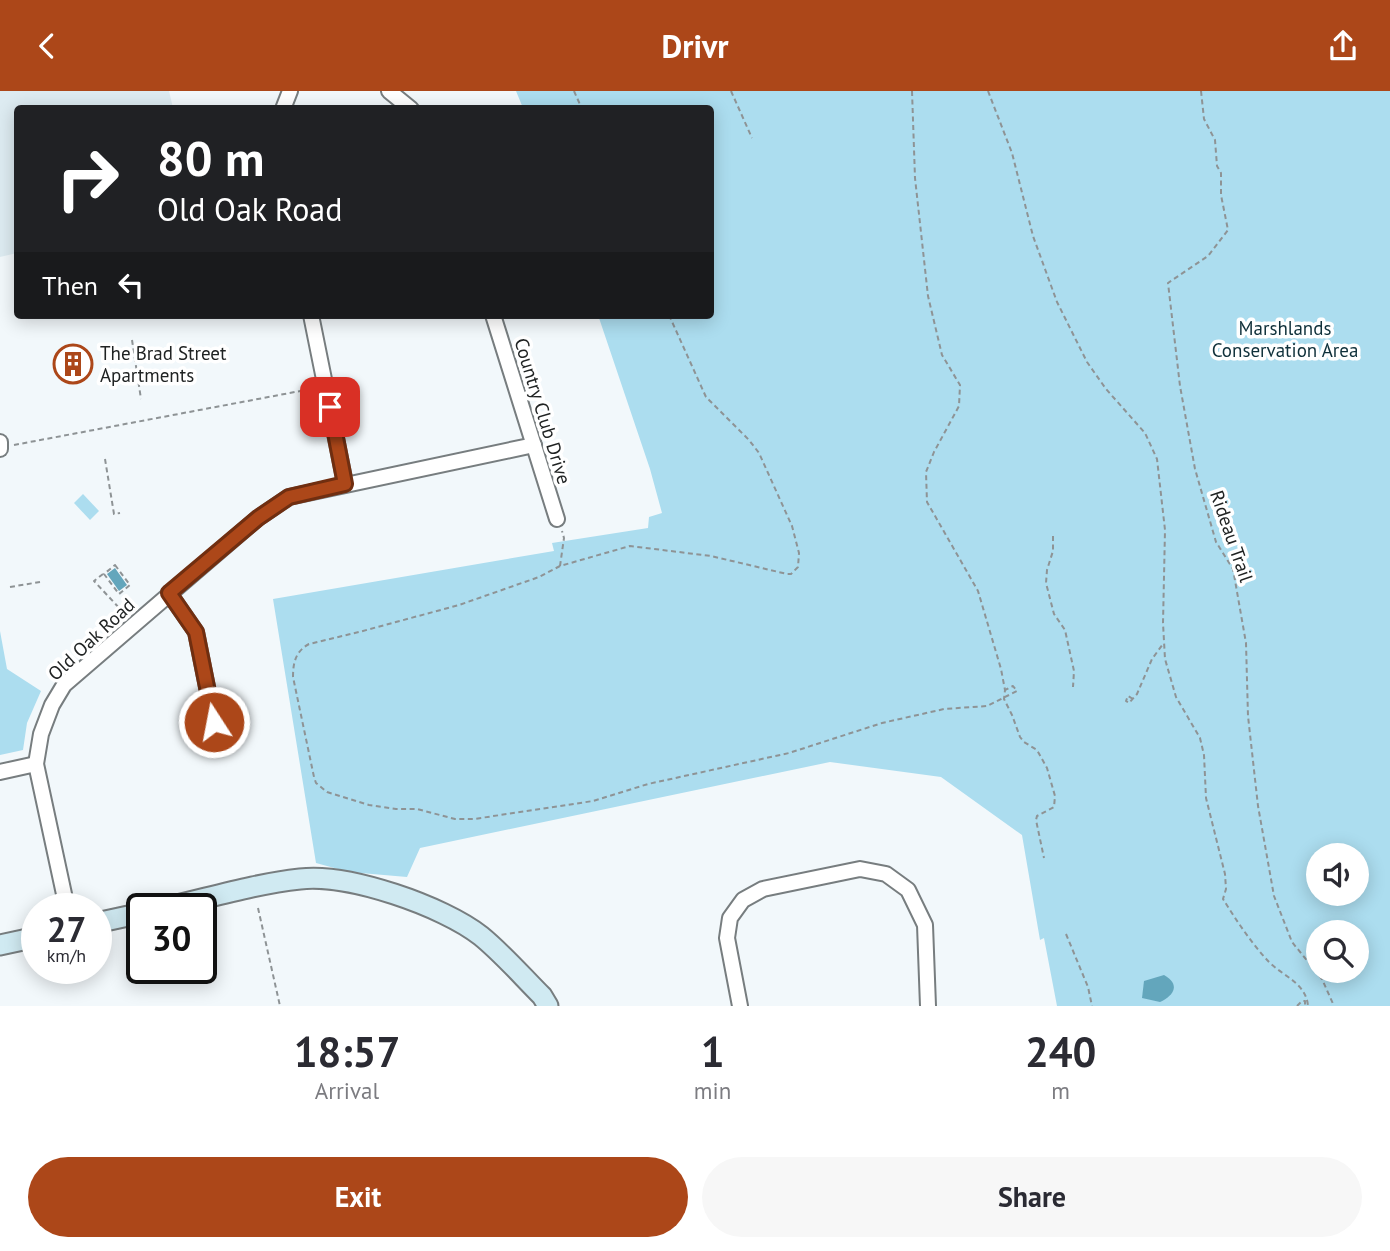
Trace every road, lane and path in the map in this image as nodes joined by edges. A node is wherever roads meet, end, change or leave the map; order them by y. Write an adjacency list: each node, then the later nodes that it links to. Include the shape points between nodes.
1 (389, 91): 6 (street)
2 (731, 91): 7 (path)
3 (912, 91): 31 (path, via 917,203 931,314 942,355 960,385 960,406 926,472 926,502 978,590)
4 (988, 91): 29 (path, via 1012,153 1033,236 1057,302 1087,362 1145,433 1157,459 1166,542)
5 (1201, 91): 53 (path, Rideau Trail, via 1204,118 1215,139 1228,230 1208,256 1168,283 1180,386 1195,468 1216,542 1233,569 1245,643 1258,806 1274,896 1292,942 1322,979)
6 (406, 105)
7 (752, 138)
8 (312, 319): 17 (street)
9 (494, 319): 14 (street, Country Club Drive)
10 (671, 319): 21 (path, via 706,397 759,453 792,526 798,567 787,574 701,555 631,546)
11 (132, 340): 13 (path)
12 (312, 389): 15 (path)
13 (141, 399)
14 (534, 445): 17 (street, Old Oak Road); 19 (street, Country Club Drive)
15 (0, 446)
16 (105, 459): 18 (path, via 114,514)
17 (345, 484): 27 (street, Old Oak Road, via 289,497)
18 (120, 513)
19 (559, 523): 21 (path, via 565,538)
20 (1053, 536): 30 (path, via 1046,583 1054,614 1065,630)
21 (561, 566): 32 (path, via 459,605 302,647 293,677 314,777 321,788 369,805 474,819 593,801 659,781 789,753 862,727 944,709 987,706)
22 (104, 574): 22 (path, via 115,565 130,585 119,594); 24 (path)
23 (91, 577): 24 (path)
24 (94, 581): 28 (path)
25 (40, 582): 26 (path)
26 (10, 587)
27 (169, 593): 34 (street, via 196,632); 35 (street, Old Oak Road, via 64,685 41,734)
28 (123, 612)
29 (1164, 643): 33 (path); 41 (path, via 1168,675 1204,755 1206,798 1225,874)
30 (1073, 687)
31 (1005, 690): 32 (path); 32 (path, via 1013,686 1017,691)
32 (1004, 699): 37 (path, via 1020,737 1037,750 1052,783 1054,807 1035,820)
33 (1133, 699)
34 (214, 722)
35 (36, 764): 36 (street); 38 (street, Old Oak Road)
36 (0, 772)
37 (1044, 858)
38 (64, 893)
39 (217, 897): 47 (street, via 302,879 340,880 387,892 479,935)
40 (1216, 899): 41 (path)
41 (1223, 899): 52 (path, via 1270,963 1303,990)
42 (258, 908): 46 (path)
43 (1066, 934): 50 (path)
44 (21, 940): 45 (street)
45 (0, 945)
46 (280, 1006)
47 (548, 1006)
48 (740, 1006): 49 (street, via 727,937 730,918 743,900 763,889 860,869 886,874 908,890 925,925)
49 (928, 1006)
50 (1092, 1006)
51 (1298, 1006): 52 (path, via 1302,1001)
52 (1307, 1006)
53 (1334, 1006)

